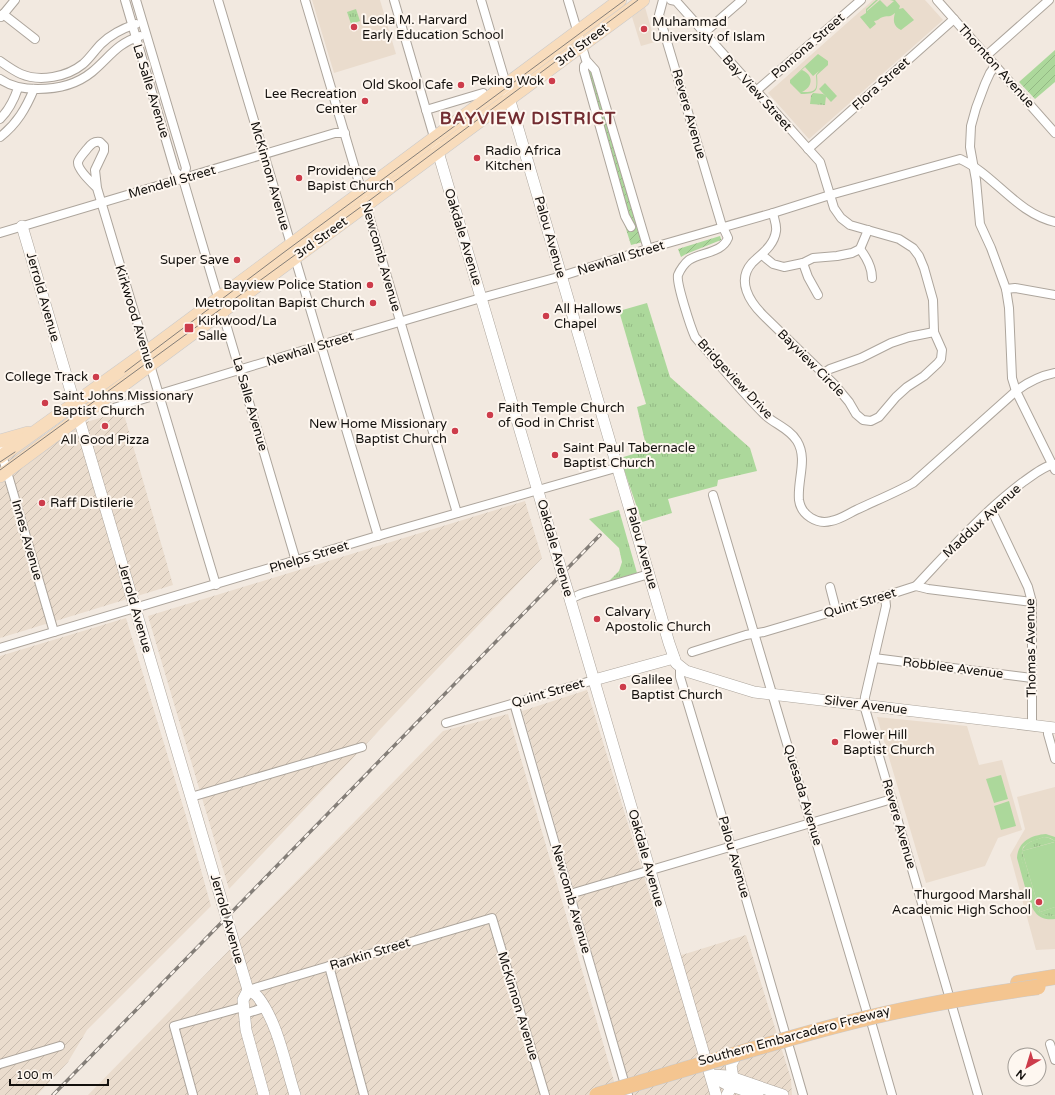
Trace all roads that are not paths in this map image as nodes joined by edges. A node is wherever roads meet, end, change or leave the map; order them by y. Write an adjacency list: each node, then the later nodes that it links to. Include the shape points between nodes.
1 (15, 0): 17 (street)
2 (125, 0): 20 (street, La Salle Avenue)
3 (136, 0): 19 (street, La Salle Avenue)
4 (218, 0): 46 (street, McKinnon Avenue)
5 (305, 0): 40 (street, Newcomb Avenue)
6 (394, 0): 38 (street, Oakdale Avenue)
7 (481, 0): 32 (street, Palou Avenue)
8 (568, 0): 21 (street)
9 (620, 0): 21 (main road, 3rd Street)
10 (643, 0): 26 (main road, 3rd Street)
11 (663, 0): 57 (street, Revere Avenue, via 659,15)
12 (671, 0): 22 (street, Bay View Street, via 676,1)
13 (742, 0): 22 (street)
14 (860, 0): 35 (street, Pomona Street)
15 (937, 0): 18 (street, Thornton Avenue)
16 (1049, 0): 27 (street)
17 (2, 16): 25 (street)
18 (954, 20): 27 (street, Thornton Avenue); 44 (street, Flora Street)
19 (142, 22): 20 (street); 23 (street, La Salle Avenue)
20 (132, 25): 24 (street, La Salle Avenue); 28 (street, via 110,36 84,63 65,74 32,77 21,74)
21 (578, 31): 26 (street); 32 (main road, 3rd Street)
22 (704, 33): 35 (street, Bay View Street)
23 (146, 34): 24 (street); 48 (street, La Salle Avenue, via 186,168)
24 (136, 38): 34 (street, via 119,47 81,80 59,88); 48 (street, La Salle Avenue, via 175,171)
25 (35, 39)
26 (582, 45): 29 (street); 37 (main road, 3rd Street)
27 (986, 56): 30 (street, Thornton Avenue)
28 (0, 61)
29 (588, 62): 56 (street, via 584,70 625,216); 60 (street, via 595,70)
30 (995, 66): 41 (street, Thornton Avenue); 47 (street, via 985,84 971,126 970,147)
31 (0, 79): 33 (street)
32 (506, 84): 37 (street, Palou Avenue); 43 (main road, 3rd Street)
33 (18, 88): 34 (street); 39 (street, via 13,102)
34 (34, 89): 42 (street, via 20,117)
35 (756, 91): 44 (street, Bay View Street)
36 (483, 93): 38 (street)
37 (510, 99): 45 (main road, 3rd Street); 65 (street, Palou Avenue)
38 (426, 110): 43 (street, Oakdale Avenue)
39 (0, 119)
40 (344, 133): 46 (street, Mendell Street, via 335,133); 51 (street, Newcomb Avenue)
41 (1055, 133)
42 (0, 136)
43 (434, 138): 45 (street, Oakdale Avenue); 51 (main road, 3rd Street)
44 (808, 150): 50 (street, Bay View Street, via 820,162)
45 (438, 152): 51 (main road, 3rd Street); 71 (street, Oakdale Avenue)
46 (264, 155): 48 (street, Mendell Street); 62 (street, McKinnon Avenue)
47 (973, 165): 50 (street, Newhall Street, via 960,159); 54 (street, via 1018,204 1046,220); 67 (street, via 980,224)
48 (183, 179): 52 (street, Mendell Street); 70 (street, La Salle Avenue)
49 (97, 188): 49 (street, Kirkwood Avenue, via 95,170 104,151 104,146 100,142 91,144 78,161 80,169); 52 (street, Kirkwood Avenue)
50 (830, 195): 53 (street, Newhall Street); 58 (street, Bayview Circle, via 834,208 841,218 850,225)
51 (364, 198): 62 (main road, 3rd Street); 73 (street, Newcomb Avenue)
52 (101, 204): 55 (street, Mendell Street); 76 (street, Kirkwood Avenue)
53 (773, 213): 57 (street, Newhall Street); 63 (street, Bayview Circle, via 776,230)
54 (1055, 222)
55 (22, 226): 59 (street, Mendell Street); 83 (street, Jerrold Avenue)
56 (631, 227)
57 (723, 227): 60 (street, Newhall Street); 81 (street, Bridgeview Drive, via 728,238 725,244 688,260 678,276 691,325 701,344 764,414 796,440 802,459 800,502 808,516 816,521 831,522 913,483)
58 (868, 230): 61 (street); 74 (street, Bayview Circle, via 899,239 913,248 919,256 933,300)
59 (0, 233)
60 (648, 249): 65 (street, Newhall Street)
61 (860, 249): 64 (street, via 837,256 814,258); 66 (street, via 869,262)
62 (293, 251): 70 (main road, 3rd Street); 72 (main road, 3rd Street); 75 (street, McKinnon Avenue)
63 (762, 255): 64 (street, via 779,266); 80 (street, Bayview Circle, via 751,264 746,274 745,287 749,298 755,307)
64 (803, 263): 69 (street)
65 (562, 276): 71 (street, Newhall Street); 90 (street, Palou Avenue)
66 (872, 278)
67 (1006, 289): 68 (street); 81 (street, via 1012,378)
68 (1055, 294)
69 (818, 295)
70 (218, 298): 72 (street, La Salle Avenue); 76 (main road, 3rd Street)
71 (482, 298): 73 (street, Newhall Street); 92 (street, Oakdale Avenue)
72 (222, 311): 77 (main road, 3rd Street); 78 (street, La Salle Avenue)
73 (401, 322): 75 (street, Newhall Street); 95 (street, Newcomb Avenue)
74 (934, 332): 80 (street, via 895,341 861,358 830,369); 80 (street, Bayview Circle, via 942,350 938,363 907,387 875,420 859,418 843,394)
75 (321, 345): 78 (street, Newhall Street); 96 (street, McKinnon Avenue)
76 (146, 352): 77 (street, Kirkwood Avenue); 83 (main road, 3rd Street)
77 (150, 366): 82 (street, Kirkwood Avenue); 85 (main road, 3rd Street)
78 (240, 370): 82 (street, Newhall Street); 97 (street, La Salle Avenue)
79 (1055, 373): 81 (street, Bridgeview Drive, via 1040,376)
80 (824, 374)
81 (1016, 391): 89 (street)
82 (159, 395): 84 (street, Newhall Street); 99 (street, Kirkwood Avenue)
83 (75, 403): 85 (street, Jerrold Avenue); 86 (main road, 3rd Street)
84 (107, 410): 85 (main road)
85 (84, 415): 91 (main road, 3rd Street); 105 (street, Jerrold Avenue)
86 (37, 430): 87 (main road); 88 (main road, 3rd Street)
87 (0, 441)
88 (1, 453): 91 (street, Innes Avenue)
89 (1054, 466): 94 (street, Maddux Avenue, via 1034,474)
90 (619, 467): 92 (street, Phelps Street); 98 (street, Palou Avenue)
91 (4, 474): 107 (street, Innes Avenue)
92 (538, 490): 95 (street, Phelps Street); 103 (street, Oakdale Avenue, bridge)
93 (713, 495): 108 (street, Quesada Avenue)
94 (991, 509): 100 (street, Maddux Avenue); 104 (street, Thomas Avenue, via 1028,587)
95 (457, 514): 96 (street, Phelps Street)
96 (378, 536): 97 (street, Phelps Street)
97 (296, 561): 99 (street, Phelps Street)
98 (649, 574): 103 (street); 111 (street, Palou Avenue)
99 (216, 584): 105 (street, Phelps Street)
100 (916, 586): 102 (street, Quint Street); 104 (street, Quint Street)
101 (830, 587): 106 (street)
102 (885, 596): 106 (street, Quint Street); 112 (street, Revere Avenue, via 886,606)
103 (570, 599): 115 (street, Oakdale Avenue)
104 (1032, 602): 114 (street, Thomas Avenue)
105 (135, 608): 107 (street, Phelps Street); 124 (street, Jerrold Avenue)
106 (836, 610): 108 (street, Quint Street)
107 (54, 632): 109 (street, Phelps Street)
108 (754, 634): 110 (street, Quint Street); 116 (street, Quesada Avenue)
109 (0, 648)
110 (692, 652)
111 (674, 658): 113 (street, Palou Avenue); 115 (street, Quint Street)
112 (874, 658): 114 (street, Robblee Avenue); 118 (street, Revere Avenue)
113 (680, 668): 116 (street, Silver Avenue, via 754,692); 127 (street, Palou Avenue, via 680,677)
114 (1032, 678): 120 (street, Thomas Avenue)
115 (594, 680): 117 (street, Quint Street); 128 (street, Oakdale Avenue)
116 (772, 694): 118 (street, Silver Avenue); 126 (street, Quesada Avenue)
117 (514, 703): 119 (street, Quint Street); 129 (street, Newcomb Avenue)
118 (864, 705): 120 (street, Silver Avenue); 125 (street, Revere Avenue)
119 (446, 723)
120 (1032, 724): 121 (street, Silver Avenue)
121 (1051, 727): 123 (street, via 1048,734)
122 (362, 747): 124 (street)
123 (1055, 758)
124 (191, 797): 134 (street, Jerrold Avenue)
125 (892, 799): 126 (street); 135 (street, Revere Avenue)
126 (811, 823): 127 (street); 138 (street, Quesada Avenue)
127 (731, 847): 128 (street); 139 (street, Palou Avenue)
128 (650, 871): 129 (street); 144 (street, Oakdale Avenue)
129 (570, 894): 147 (street, Newcomb Avenue)
130 (492, 918): 131 (street, Rankin Street); 154 (street, McKinnon Avenue)
131 (329, 966): 134 (street, Rankin Street); 153 (street)
132 (1055, 977): 135 (highway)
133 (1055, 985): 135 (highway, Southern Embarcadero Freeway, bridge); 149 (highway, Southern Embarcadero Freeway, bridge, via 931,1005 840,1025)
134 (248, 990): 136 (street, Jerrold Avenue, via 257,996); 137 (street, via 243,1000)
135 (955, 998): 138 (street); 155 (highway, Southern Embarcadero Freeway, bridge, via 899,1007 839,1021); 162 (street, Revere Avenue)
136 (264, 1008): 137 (street); 152 (street, Jerrold Avenue, via 276,1030)
137 (244, 1010): 150 (street, via 174,1026); 151 (street, via 246,1030)
138 (868, 1016): 139 (street); 161 (street, Quesada Avenue)
139 (787, 1038): 142 (street); 160 (street, Palou Avenue)
140 (1050, 1044): 143 (street)
141 (60, 1046): 145 (street)
142 (737, 1054): 144 (street); 148 (street, via 731,1065)
143 (1055, 1060)
144 (706, 1063): 146 (street, Oakdale Avenue); 147 (street)
145 (0, 1064)
146 (711, 1075): 148 (street); 157 (street, Oakdale Avenue)
147 (626, 1086): 149 (street); 156 (street, Newcomb Avenue)
148 (731, 1086): 158 (street); 159 (street)
149 (600, 1094)
150 (193, 1095)
151 (264, 1095)
152 (295, 1095)
153 (364, 1095)
154 (545, 1095)
155 (584, 1095)
156 (628, 1095)
157 (716, 1095)
158 (758, 1095)
159 (783, 1095)
160 (803, 1095)
161 (892, 1095)
162 (978, 1095)

